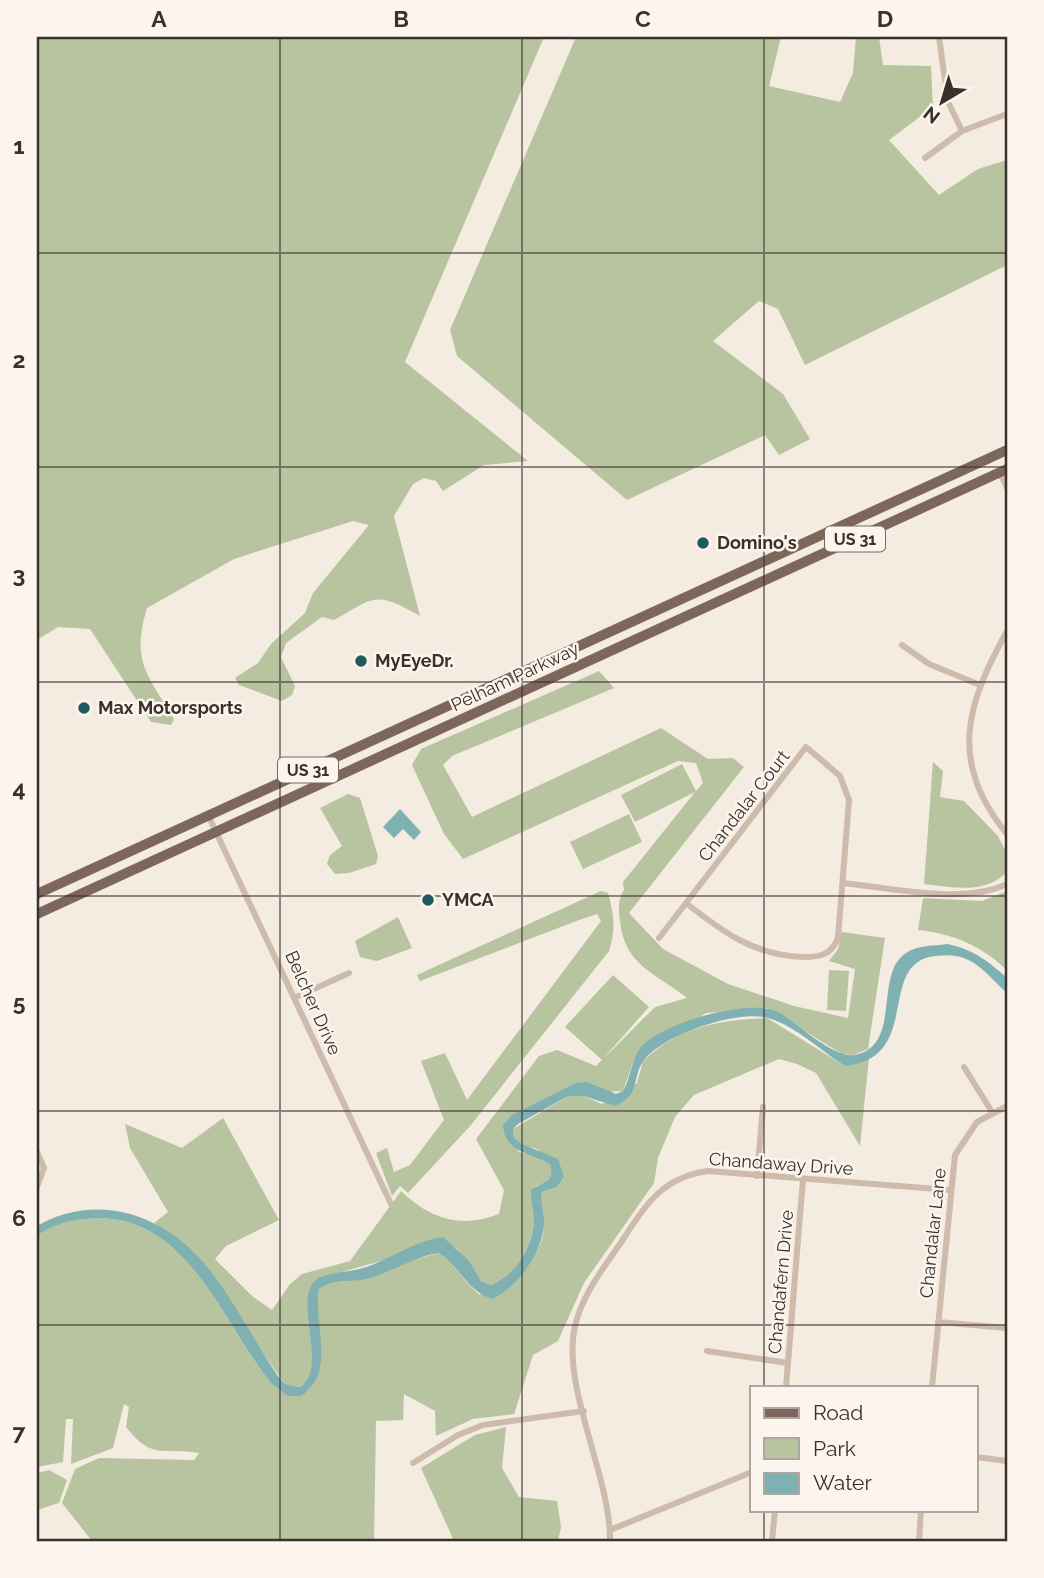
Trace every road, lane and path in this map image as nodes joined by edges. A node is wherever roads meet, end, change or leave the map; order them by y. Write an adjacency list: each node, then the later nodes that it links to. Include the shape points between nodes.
1 (939, 37): 3 (street, via 948,102)
2 (1007, 114): 3 (street)
3 (962, 131): 4 (street)
4 (925, 158)
5 (1007, 450): 6 (main road, Pelham Parkway / US 31)
6 (992, 457): 7 (main road); 8 (main road, Pelham Parkway / US 31)
7 (1004, 471): 9 (street); 10 (main road, Pelham Parkway / US 31)
8 (950, 476): 10 (main road); 11 (main road, Pelham Parkway / US 31)
9 (1007, 488)
10 (959, 492): 12 (main road, Pelham Parkway / US 31)
11 (785, 552): 12 (main road); 13 (main road, Pelham Parkway / US 31)
12 (793, 568): 14 (main road, Pelham Parkway / US 31)
13 (695, 593): 14 (main road); 16 (main road, Pelham Parkway / US 31)
14 (703, 609): 19 (main road, Pelham Parkway / US 31)
15 (1007, 631): 17 (street)
16 (598, 637): 19 (main road); 21 (main road, Pelham Parkway / US 31)
17 (1005, 641): 20 (street)
18 (902, 645): 20 (street, via 929,664)
19 (606, 653): 22 (main road, Pelham Parkway / US 31)
20 (980, 685): 27 (street, via 969,727 970,758 985,804)
21 (382, 736): 22 (main road); 23 (main road, Pelham Parkway / US 31)
22 (395, 750): 25 (main road, Pelham Parkway / US 31)
23 (246, 798): 24 (main road, Pelham Parkway / US 31); 25 (main road)
24 (208, 815): 26 (street, Belcher Drive); 28 (main road, Pelham Parkway / US 31)
25 (252, 815): 26 (main road, Pelham Parkway / US 31)
26 (216, 832): 29 (main road, Pelham Parkway / US 31); 39 (street, Belcher Drive)
27 (1007, 832)
28 (155, 839): 29 (main road); 30 (main road, Pelham Parkway / US 31)
29 (162, 856): 31 (main road, Pelham Parkway / US 31)
30 (107, 862): 31 (main road); 34 (main road, Pelham Parkway / US 31)
31 (114, 878): 36 (main road, Pelham Parkway / US 31)
32 (843, 883): 33 (street, via 962,894); 35 (street, Chandalar Court, via 838,938 827,954 817,957 750,948); 35 (street, Chandalar Court, via 848,793 840,776 806,747)
33 (1007, 884)
34 (37, 894)
35 (687, 903): 37 (street, Chandalar Court)
36 (37, 914)
37 (659, 938)
38 (349, 973): 39 (street)
39 (294, 998): 49 (street, Belcher Drive)
40 (964, 1066): 43 (street)
41 (1007, 1106): 43 (street, Chandalar Lane)
42 (763, 1107): 45 (street)
43 (992, 1112): 48 (street, Chandalar Lane, via 961,1142)
44 (37, 1152): 47 (street, via 44,1168)
45 (757, 1176): 46 (street, Chandaway Drive); 56 (street, Chandaway Drive, via 708,1171 688,1175 663,1187 647,1203 589,1292 575,1327 575,1373)
46 (803, 1180): 48 (street, Chandaway Drive); 53 (street, Chandafern Drive)
47 (37, 1187)
48 (950, 1190): 50 (street, Chandalar Lane)
49 (391, 1204)
50 (938, 1322): 51 (street); 55 (street, Chandalar Lane)
51 (1007, 1328)
52 (706, 1350): 53 (street)
53 (788, 1363): 54 (street, Chandafern Drive)
54 (786, 1386)
55 (932, 1386)
56 (584, 1411): 59 (street, via 483,1425 458,1434); 63 (street, Chandaway Drive)
57 (978, 1457): 58 (street)
58 (1007, 1461)
59 (413, 1463)
60 (750, 1473): 63 (street)
61 (775, 1512): 65 (street)
62 (921, 1512): 66 (street)
63 (610, 1530): 64 (street, Chandaway Drive)
64 (610, 1541)
65 (772, 1541)
66 (919, 1541)

